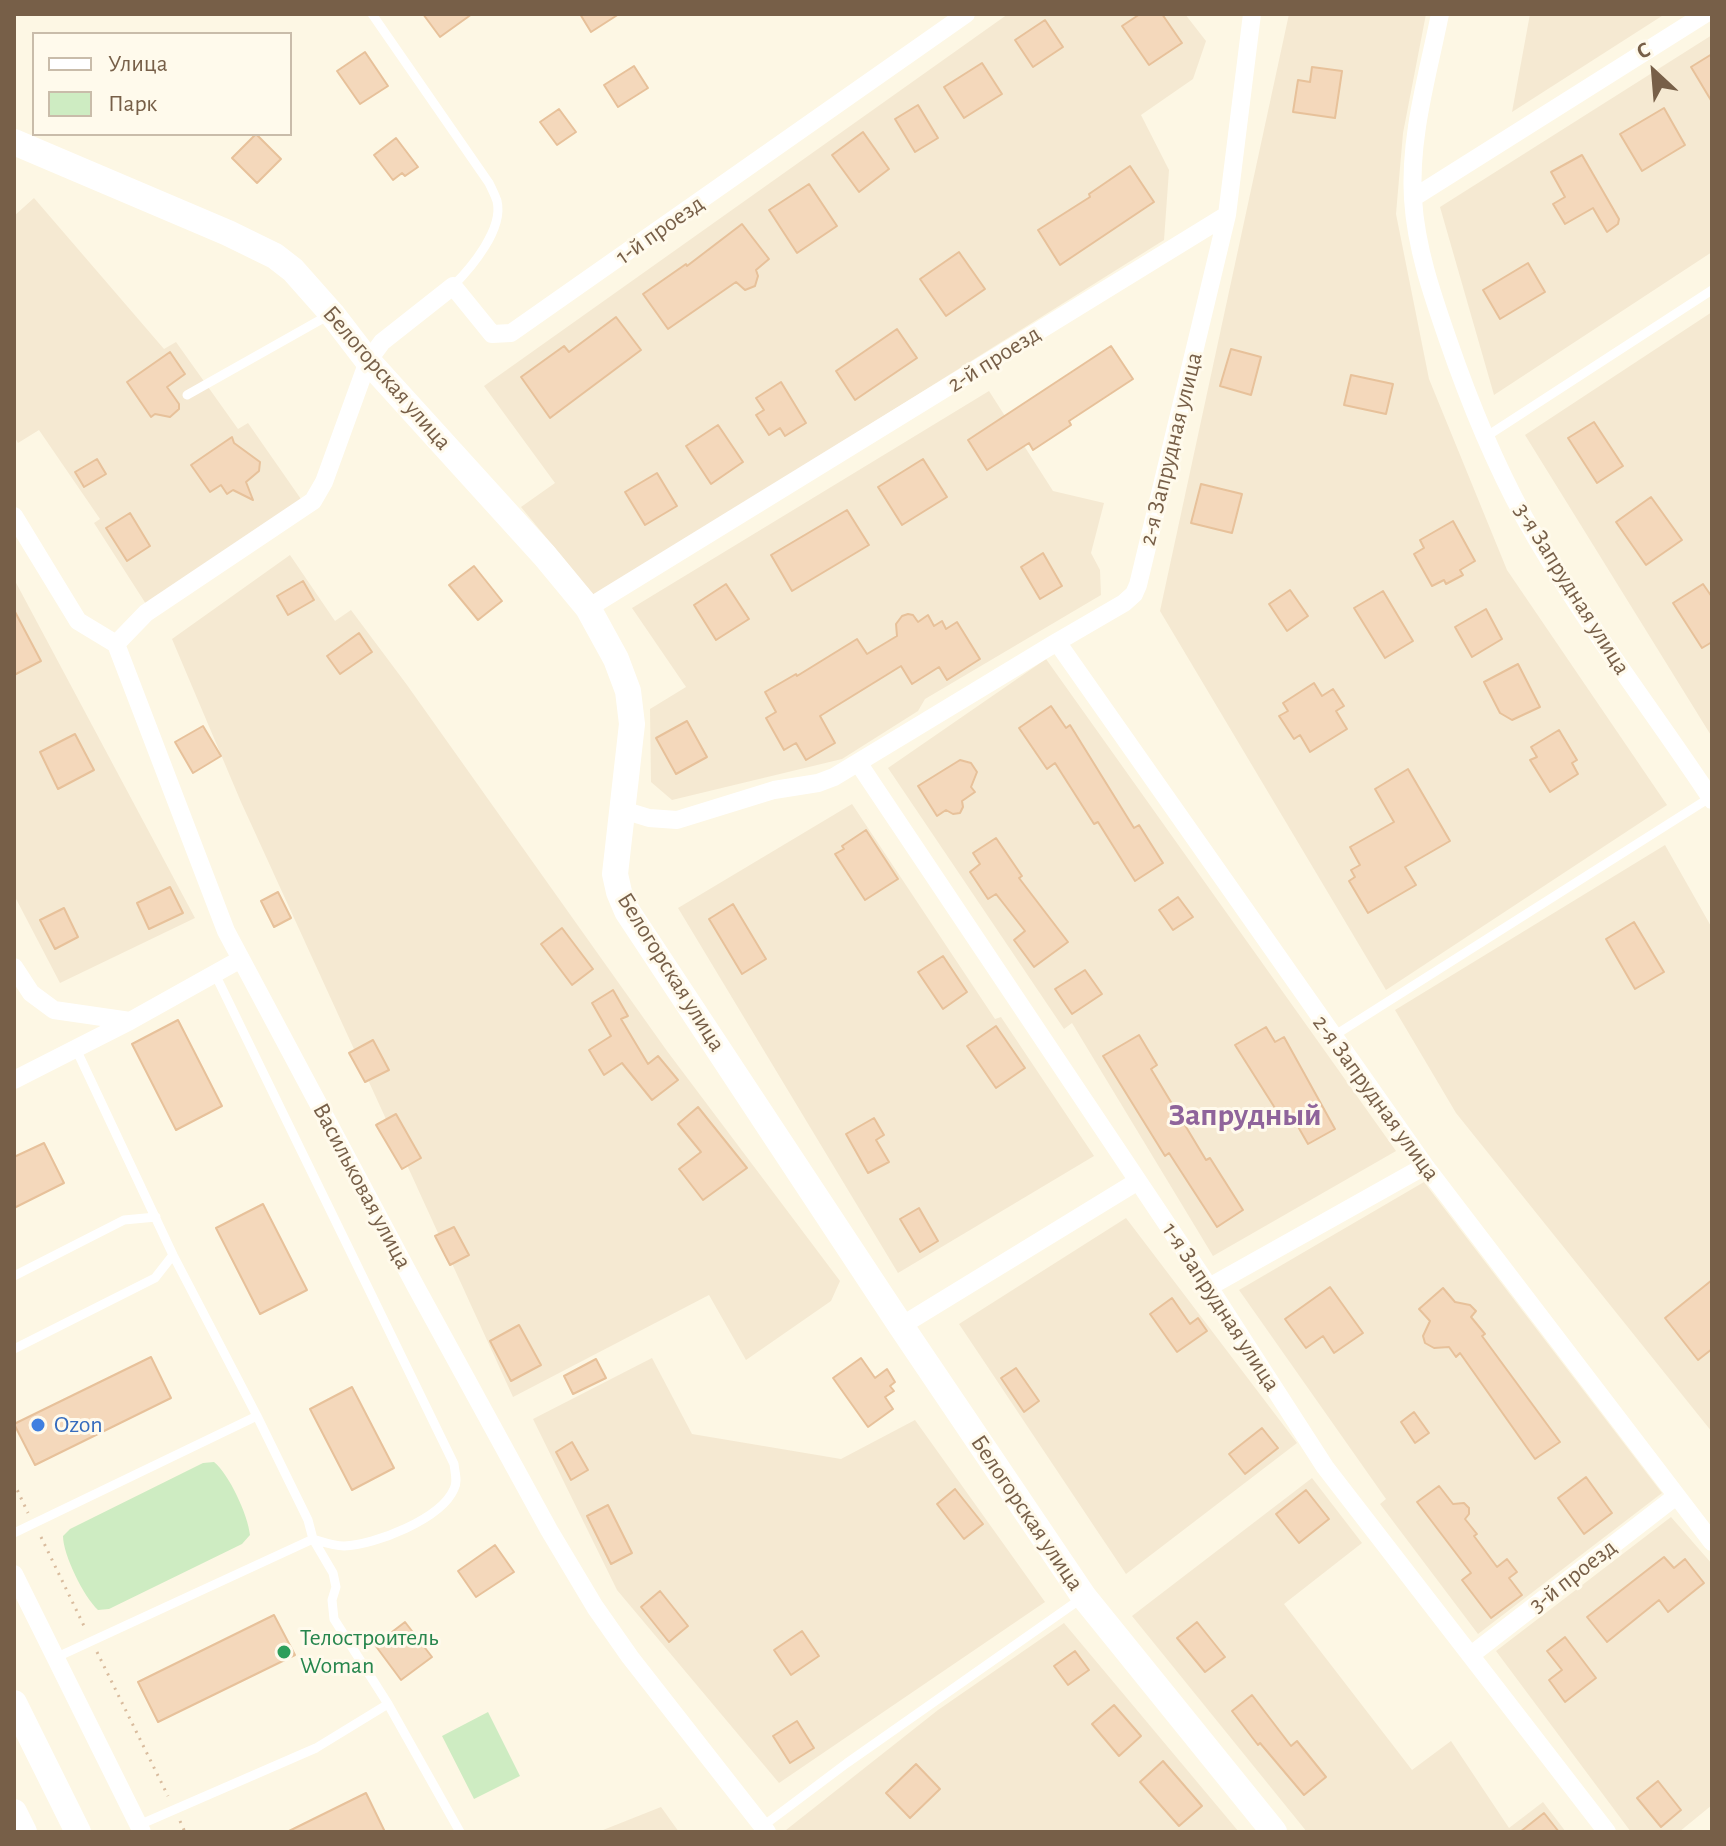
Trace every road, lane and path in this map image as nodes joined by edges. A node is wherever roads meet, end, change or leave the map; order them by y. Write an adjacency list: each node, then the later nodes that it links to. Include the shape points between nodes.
1 (372, 14): 9 (lane, via 489,183 498,204 475,264)
2 (966, 14): 9 (street, 1-й проезд, via 511,333 492,334)
3 (1252, 14): 8 (street)
4 (1440, 14): 7 (street, 3-я Запрудная улица, via 1414,144)
5 (1705, 14): 7 (street)
6 (18, 150): 11 (street, Белогорская улица, via 275,256)
7 (1413, 198): 14 (street, 3-я Запрудная улица, via 1427,278)
8 (1227, 215): 16 (street, 2-й проезд); 17 (street, 2-я Запрудная улица, via 1138,585 1124,603)
9 (453, 286): 12 (street, via 382,342)
10 (1712, 290): 14 (lane)
11 (332, 314): 12 (street, Белогорская улица); 13 (lane)
12 (368, 361): 16 (street, Белогорская улица); 18 (street, via 313,501 146,613)
13 (187, 395)
14 (1484, 438): 20 (street, 3-я Запрудная улица, via 1525,519)
15 (14, 516): 18 (street, via 78,621)
16 (588, 608): 21 (street, Белогорская улица, via 628,691 632,724)
17 (1057, 642): 19 (street, 2-я Запрудная улица); 26 (street, 2-я Запрудная улица)
18 (116, 644): 22 (street, Васильковая улица)
19 (859, 764): 21 (street, 2-я Запрудная улица, via 818,783 774,790 677,820); 30 (street, 1-я Запрудная улица)
20 (1711, 799): 26 (lane)
21 (623, 810): 35 (street, Белогорская улица, via 615,874 627,911)
22 (241, 959): 24 (street); 54 (street, Васильковая улица, via 595,1607)
23 (14, 967): 25 (street, via 31,993 54,1010)
24 (215, 974): 25 (street); 42 (lane, via 454,1464 456,1486 448,1500 407,1527 379,1540 344,1546)
25 (130, 1021): 27 (street)
26 (1332, 1037): 29 (street, 2-я Запрудная улица)
27 (76, 1049): 28 (street); 31 (lane)
28 (14, 1080)
29 (1425, 1166): 34 (street); 39 (street, 2-я Запрудная улица)
30 (1138, 1181): 34 (street, 1-я Запрудная улица); 35 (street)
31 (156, 1217): 32 (lane); 33 (lane, via 124,1220)
32 (173, 1255): 36 (lane, via 155,1278); 37 (lane)
33 (14, 1276)
34 (1209, 1287): 47 (street, 1-я Запрудная улица, via 1325,1467)
35 (901, 1326): 45 (street, Белогорская улица)
36 (14, 1349)
37 (257, 1416): 40 (lane); 42 (lane)
38 (14, 1483): 40 (path)
39 (1675, 1497): 43 (street, 2-я Запрудная улица); 47 (street, 3-й проезд)
40 (34, 1524): 41 (lane); 46 (path)
41 (14, 1533)
42 (313, 1539): 46 (lane); 50 (lane, via 333,1573 334,1619)
43 (1712, 1542)
44 (14, 1574): 48 (street)
45 (1084, 1597): 54 (lane, via 872,1745); 59 (street, Белогорская улица)
46 (92, 1641): 48 (lane); 51 (path)
47 (1471, 1655): 60 (street, 1-я Запрудная улица)
48 (55, 1658): 53 (street)
49 (14, 1703): 56 (street)
50 (388, 1704): 51 (lane, via 316,1748); 58 (lane)
51 (175, 1810): 53 (lane); 57 (path)
52 (14, 1812): 55 (street)
53 (141, 1829)
54 (765, 1829)
55 (24, 1832)
56 (78, 1832)
57 (185, 1832)
58 (460, 1832)
59 (1274, 1832)
60 (1607, 1832)

